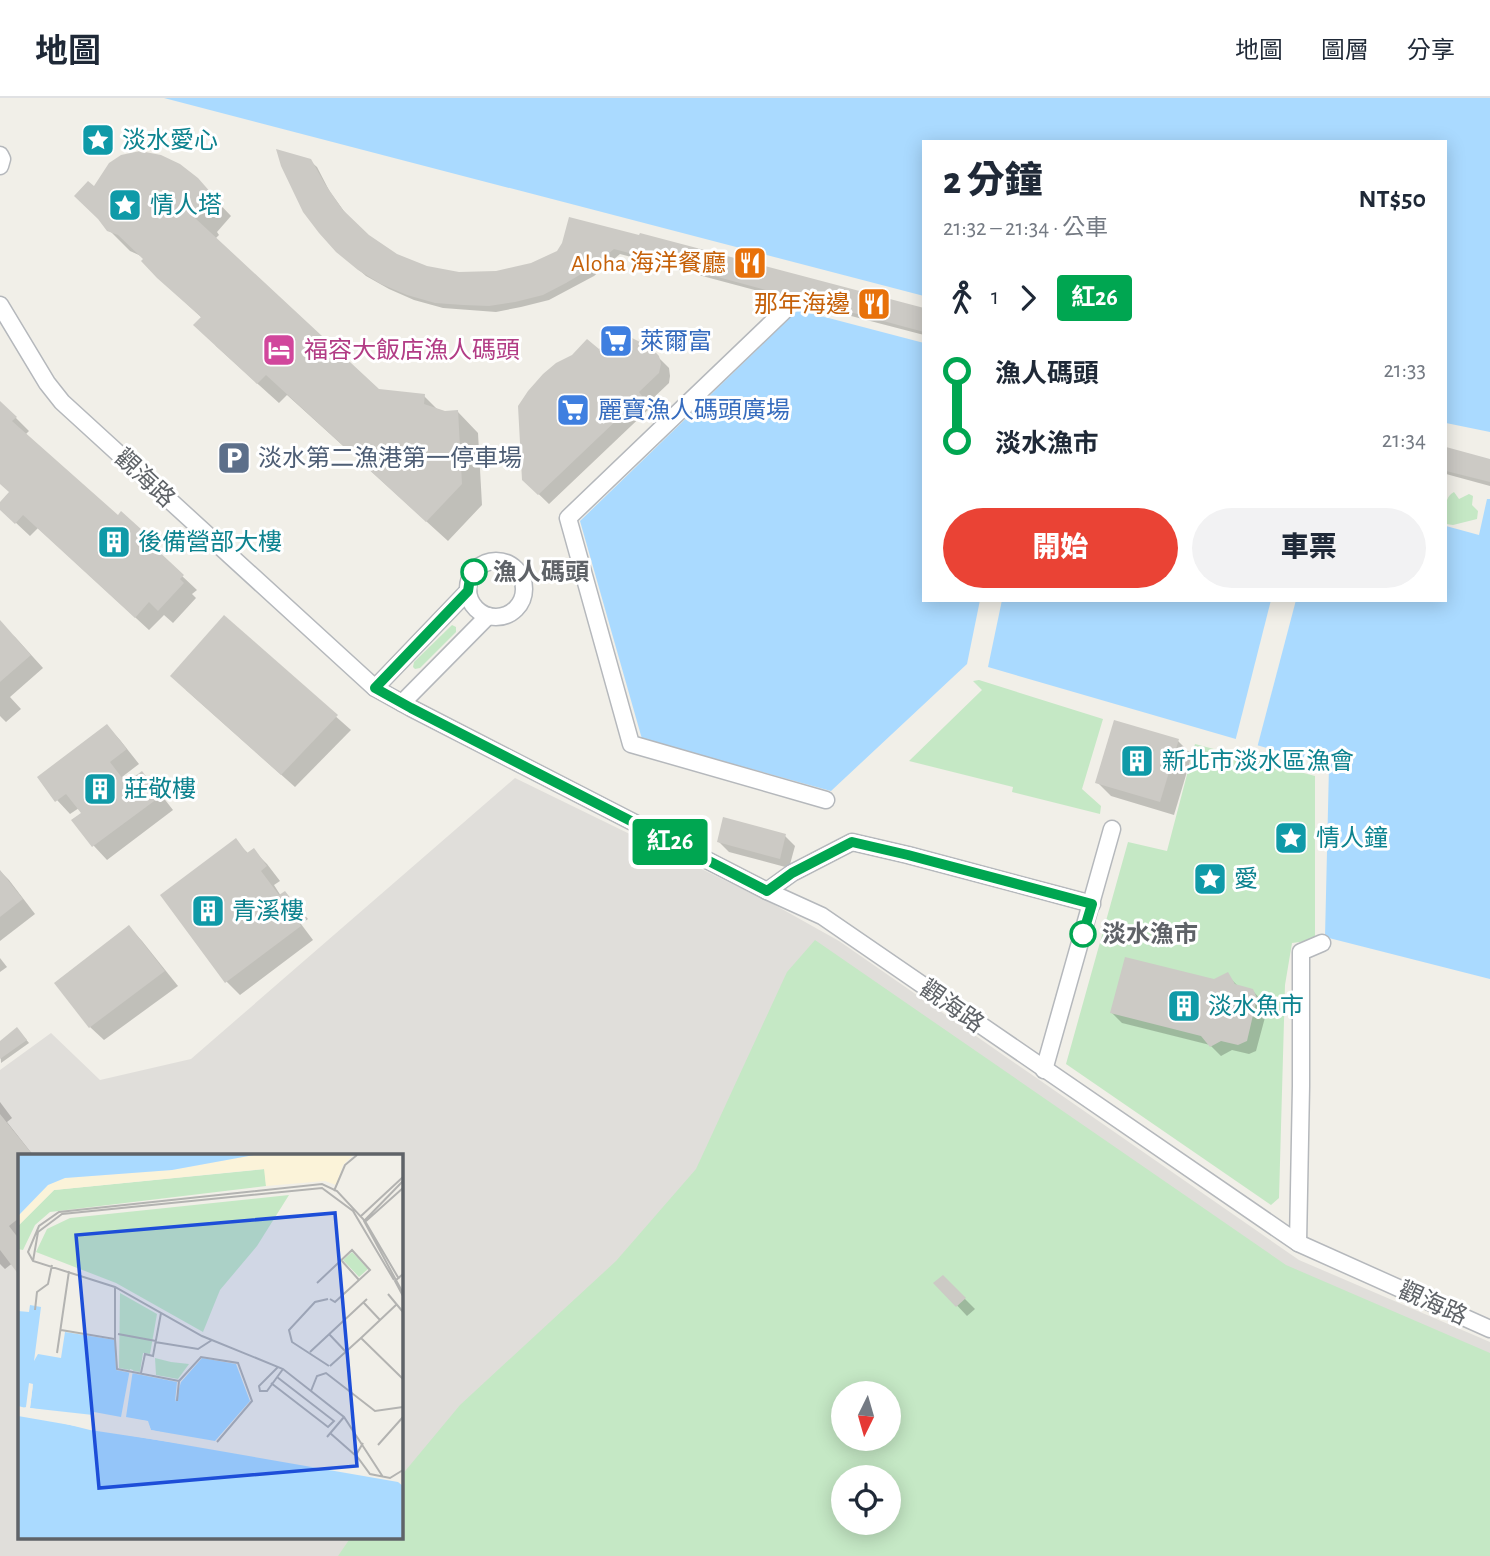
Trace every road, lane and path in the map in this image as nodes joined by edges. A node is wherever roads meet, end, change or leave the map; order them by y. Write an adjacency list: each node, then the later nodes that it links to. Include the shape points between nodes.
1 (788, 302): 7 (street, via 783,312 568,518 631,744)
2 (0, 305): 5 (street, 觀海路, via 62,402)
3 (468, 591): 4 (street, via 473,605); 4 (street, via 470,578 483,564 501,562 518,571 524,588 519,605 505,616); 5 (street)
4 (488, 616): 6 (street)
5 (375, 688): 6 (street, 觀海路)
6 (402, 703): 9 (street, 觀海路)
7 (826, 800)
8 (1112, 829): 10 (street)
9 (767, 891): 10 (street, via 852,842); 12 (street, 觀海路, via 822,916)
10 (1092, 904): 12 (street)
11 (1322, 943): 13 (street, via 1301,952)
12 (1044, 1070): 13 (street, 觀海路)
13 (1298, 1242): 14 (street, 觀海路)
14 (1490, 1329)

